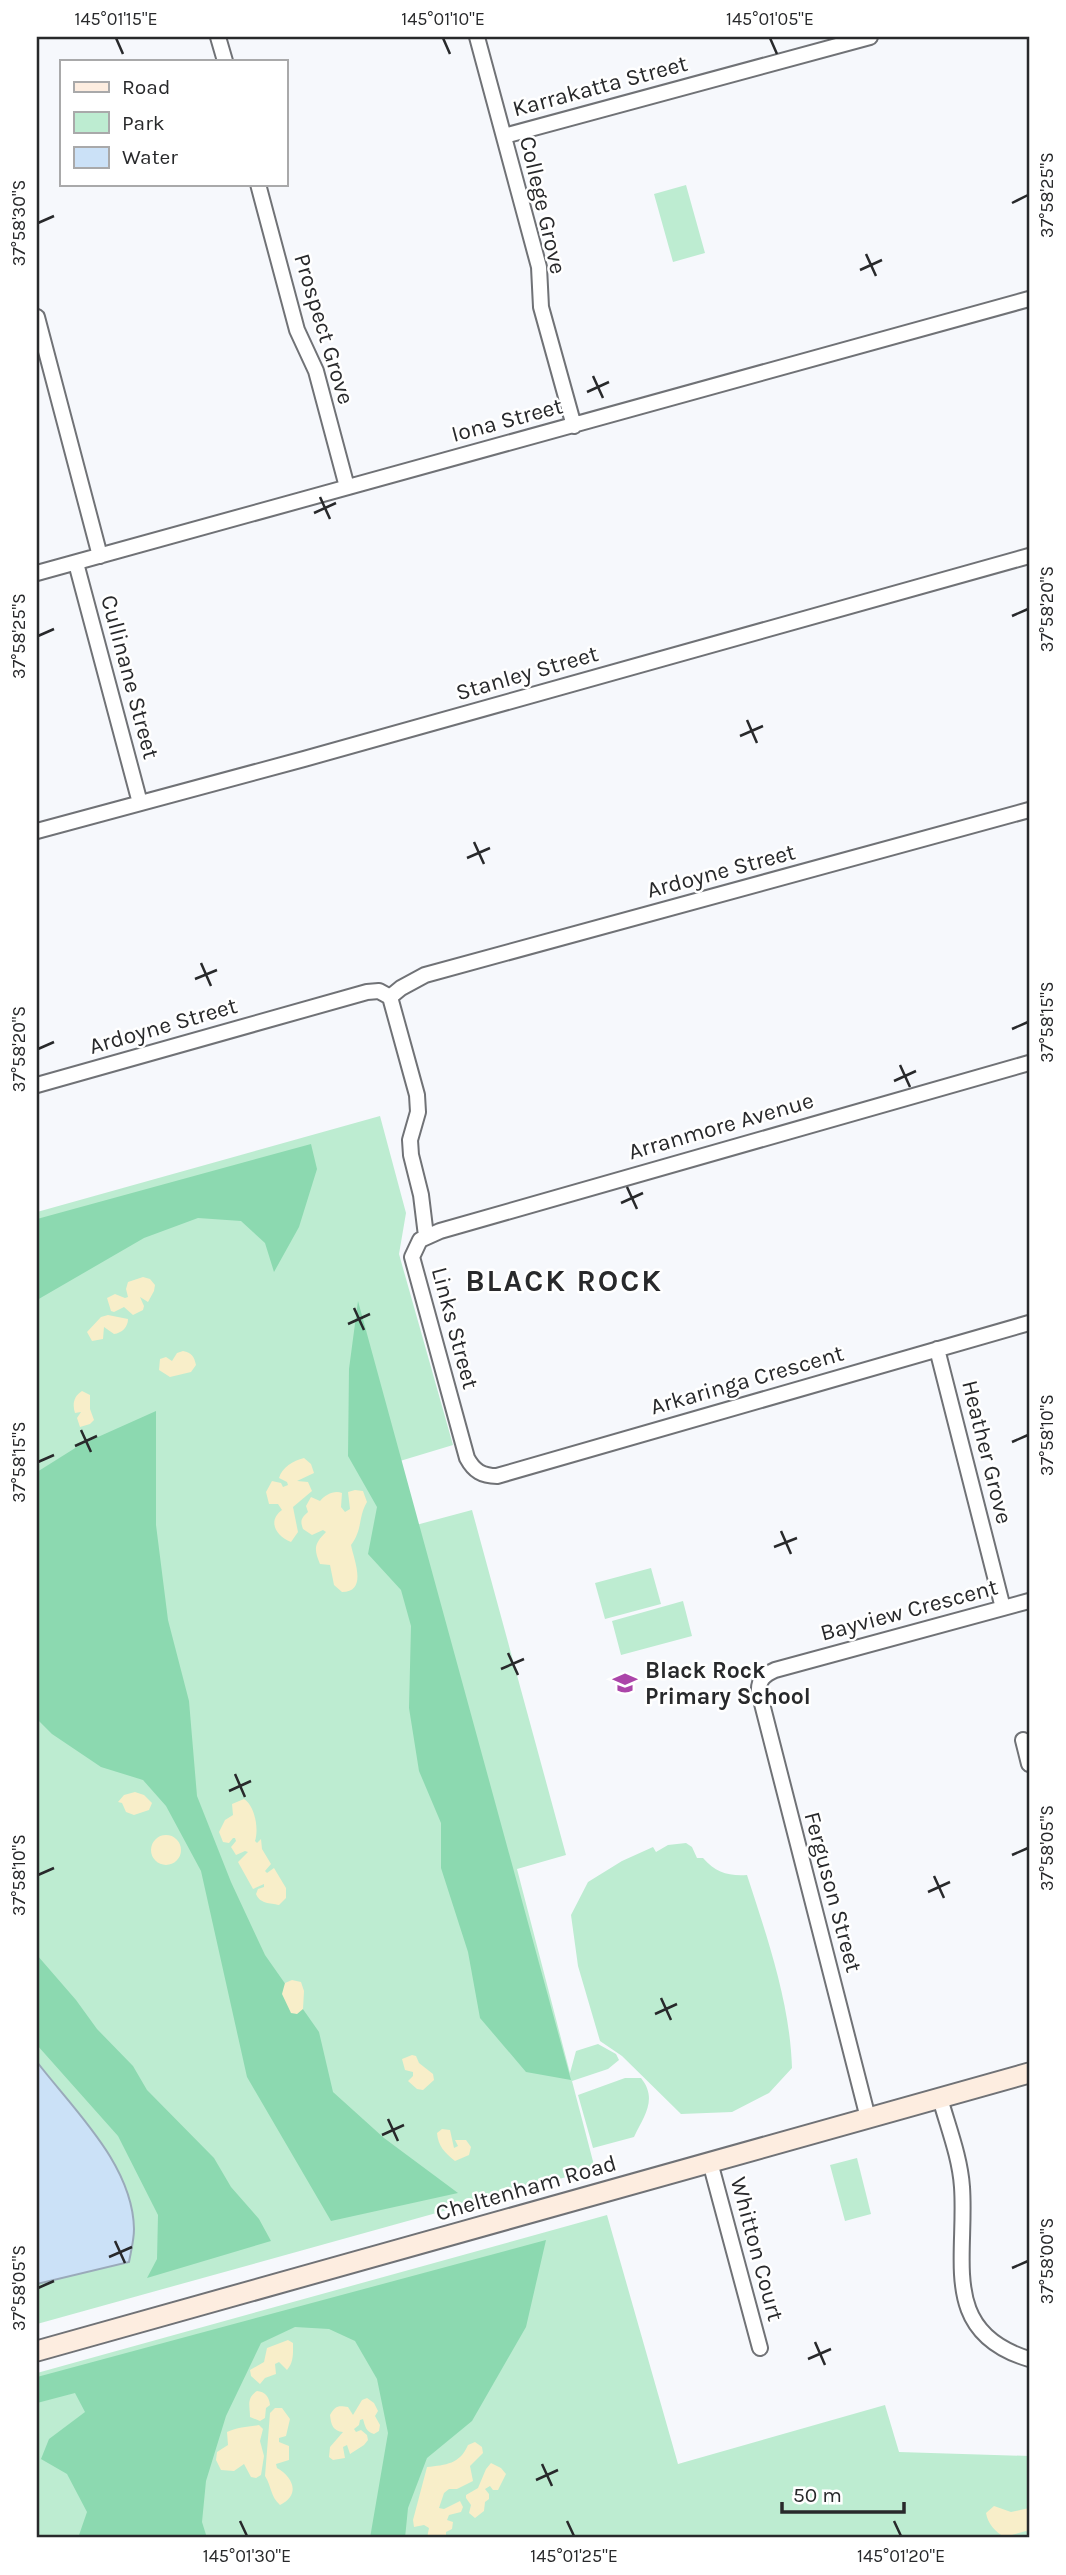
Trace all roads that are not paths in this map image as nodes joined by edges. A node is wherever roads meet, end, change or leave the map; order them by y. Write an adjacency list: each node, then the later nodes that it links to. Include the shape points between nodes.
1 (218, 37): 4 (street)
2 (477, 37): 5 (street, College Grove)
3 (870, 37): 5 (street, Karrakatta Street)
4 (225, 60)
5 (503, 136): 9 (street, College Grove, via 539,267 541,307)
6 (259, 186): 10 (street, Prospect Grove, via 297,330 316,370)
7 (1029, 299): 9 (street, Iona Street)
8 (37, 317): 11 (street)
9 (573, 426): 10 (street, Iona Street)
10 (347, 487): 11 (street, Iona Street)
11 (100, 556): 13 (street, Iona Street)
12 (1029, 556): 15 (street, Stanley Street)
13 (76, 563): 14 (street, Iona Street); 15 (street, Cullinane Street)
14 (37, 573)
15 (140, 803): 17 (street, Stanley Street)
16 (1029, 810): 18 (street, Ardoyne Street, via 404,978)
17 (37, 831)
18 (386, 995): 20 (street, Ardoyne Street, via 367,992); 21 (street, via 394,1007 417,1095 411,1155)
19 (1029, 1063): 21 (street, Arranmore Avenue)
20 (37, 1085)
21 (433, 1233): 24 (street, Links Street, via 415,1248 414,1269 467,1458)
22 (1029, 1323): 23 (street, Arkaringa Crescent)
23 (937, 1349): 24 (street, Arkaringa Crescent, via 497,1476); 26 (street, Heather Grove)
24 (478, 1472)
25 (1029, 1601): 26 (street, Bayview Crescent)
26 (1003, 1608): 27 (street, Bayview Crescent)
27 (762, 1677): 32 (street, Ferguson Street, via 759,1692)
28 (1023, 1740): 29 (street)
29 (1029, 1764)
30 (1029, 2073): 31 (street, Cheltenham Road)
31 (940, 2098): 32 (street, Cheltenham Road); 36 (street, via 961,2178 965,2302 987,2337 1010,2353)
32 (869, 2118): 33 (street, Cheltenham Road)
33 (710, 2162): 34 (street, Whitton Court); 35 (street, Cheltenham Road)
34 (761, 2348)
35 (37, 2351)
36 (1029, 2359)

